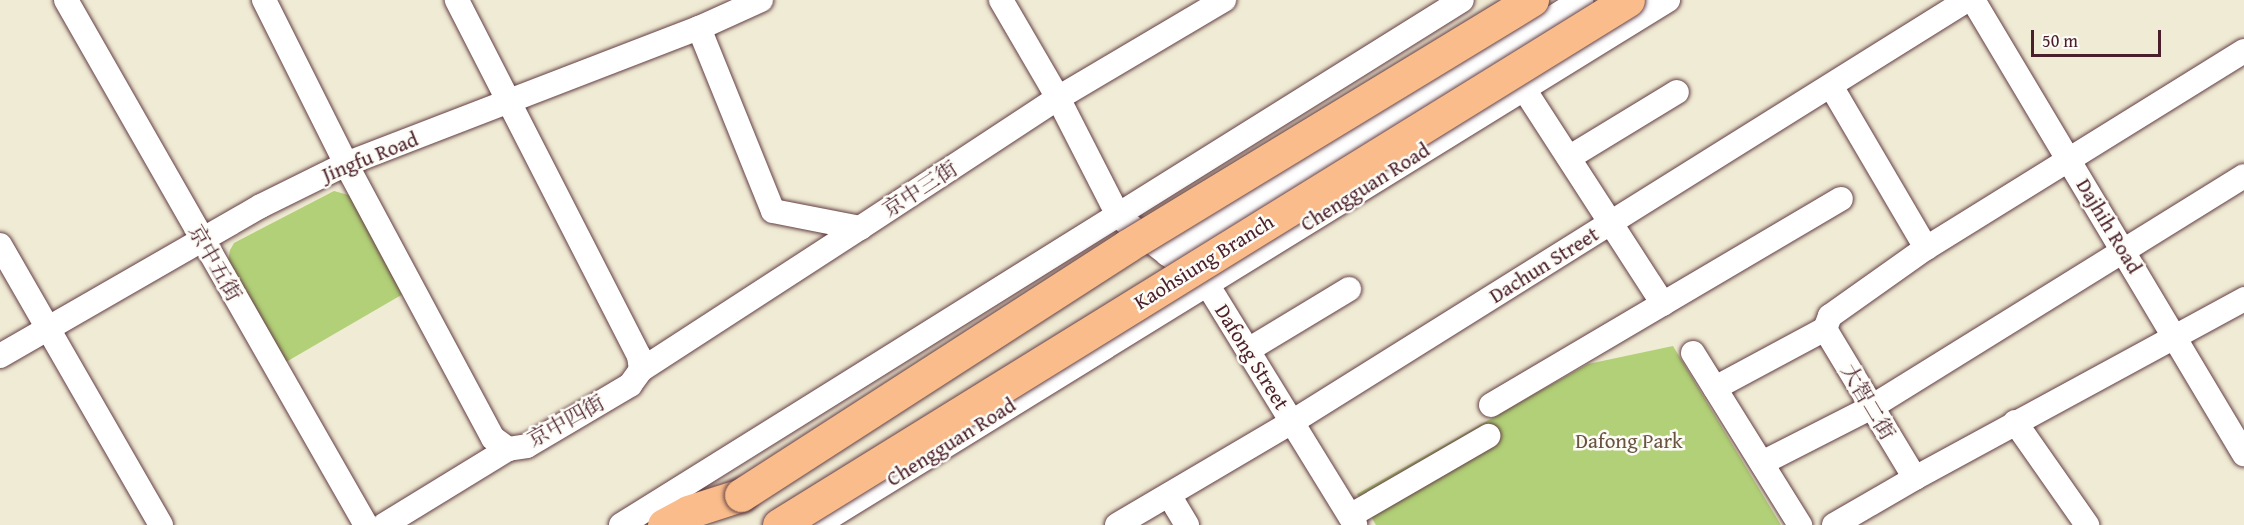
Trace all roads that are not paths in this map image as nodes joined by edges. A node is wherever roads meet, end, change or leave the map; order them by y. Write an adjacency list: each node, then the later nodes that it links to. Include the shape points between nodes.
1 (66, 0): 29 (street, 京中五街)
2 (264, 0): 23 (street, 京中四街)
3 (457, 0): 20 (street)
4 (761, 0): 14 (street, Jingfu Road)
5 (1000, 0): 19 (street)
6 (1224, 0): 19 (street, 京中三街)
7 (1462, 0): 26 (street)
8 (1532, 0): 55 (highway, bridge, via 1127,246)
9 (1581, 0): 33 (street)
10 (1628, 0): 64 (highway, Kaohsiung Branch, bridge)
11 (1668, 0): 17 (street, Chengguan Road)
12 (1968, 0): 16 (street, Dachun Street)
13 (1973, 0): 22 (street, Dajhih Road)
14 (699, 28): 20 (street, Jingfu Road); 28 (street, 京中三街, via 773,211)
15 (2244, 51): 22 (street)
16 (1831, 86): 27 (street, Dachun Street); 31 (street)
17 (1524, 89): 21 (street); 34 (street, Chengguan Road)
18 (1677, 92): 21 (street)
19 (1058, 98): 26 (street); 28 (street, 京中三街)
20 (507, 103): 23 (street, Jingfu Road); 44 (street, via 639,356)
21 (1570, 157): 27 (street)
22 (2070, 160): 31 (street); 32 (street, Dajhih Road)
23 (346, 164): 29 (street, Jingfu Road); 51 (street, 京中四街, via 493,438)
24 (2244, 176): 32 (street)
25 (1841, 199): 37 (street)
26 (1119, 217): 33 (street, Dafong Street); 61 (street)
27 (1612, 222): 37 (street); 48 (street, Dachun Street)
28 (860, 228): 44 (street, 京中四街)
29 (203, 242): 39 (street, Jingfu Road); 59 (street, 京中五街)
30 (0, 245): 39 (street)
31 (1926, 248): 38 (street, via 1830,316)
32 (2125, 252): 40 (street, Dajhih Road); 47 (street)
33 (1167, 254): 34 (street, Dafong Street)
34 (1207, 284): 41 (street, Dafong Street); 65 (street, Chengguan Road)
35 (1349, 289): 41 (street)
36 (2244, 299): 40 (street)
37 (1663, 304): 46 (street)
38 (1825, 329): 45 (street); 47 (street, 大智二街)
39 (45, 330): 43 (street, Jingfu Road); 58 (street)
40 (2176, 338): 49 (street); 52 (street, Dajhih Road)
41 (1248, 350): 48 (street, Dafong Street)
42 (1693, 353): 45 (street)
43 (0, 356)
44 (641, 370): 51 (street, 京中四街, via 630,385 548,434 527,446)
45 (1715, 388): 53 (street)
46 (1491, 405)
47 (1870, 408): 53 (street); 54 (street, 大智二街)
48 (1292, 422): 56 (street, Dachun Street); 57 (street, Dafong Street)
49 (2015, 422): 54 (street); 70 (street)
50 (1488, 436): 57 (street)
51 (508, 448): 60 (street)
52 (2244, 454)
53 (1762, 463): 68 (street)
54 (1915, 478): 69 (street)
55 (741, 495): 62 (highway, via 688,512); 63 (highway)
56 (1169, 495): 66 (street, Dachun Street); 67 (street)
57 (1353, 521)
58 (160, 525)
59 (366, 525)
60 (384, 525)
61 (621, 525)
62 (664, 525)
63 (696, 525)
64 (779, 525)
65 (817, 525)
66 (1117, 525)
67 (1187, 525)
68 (1800, 525)
69 (1834, 525)
70 (2087, 525)

